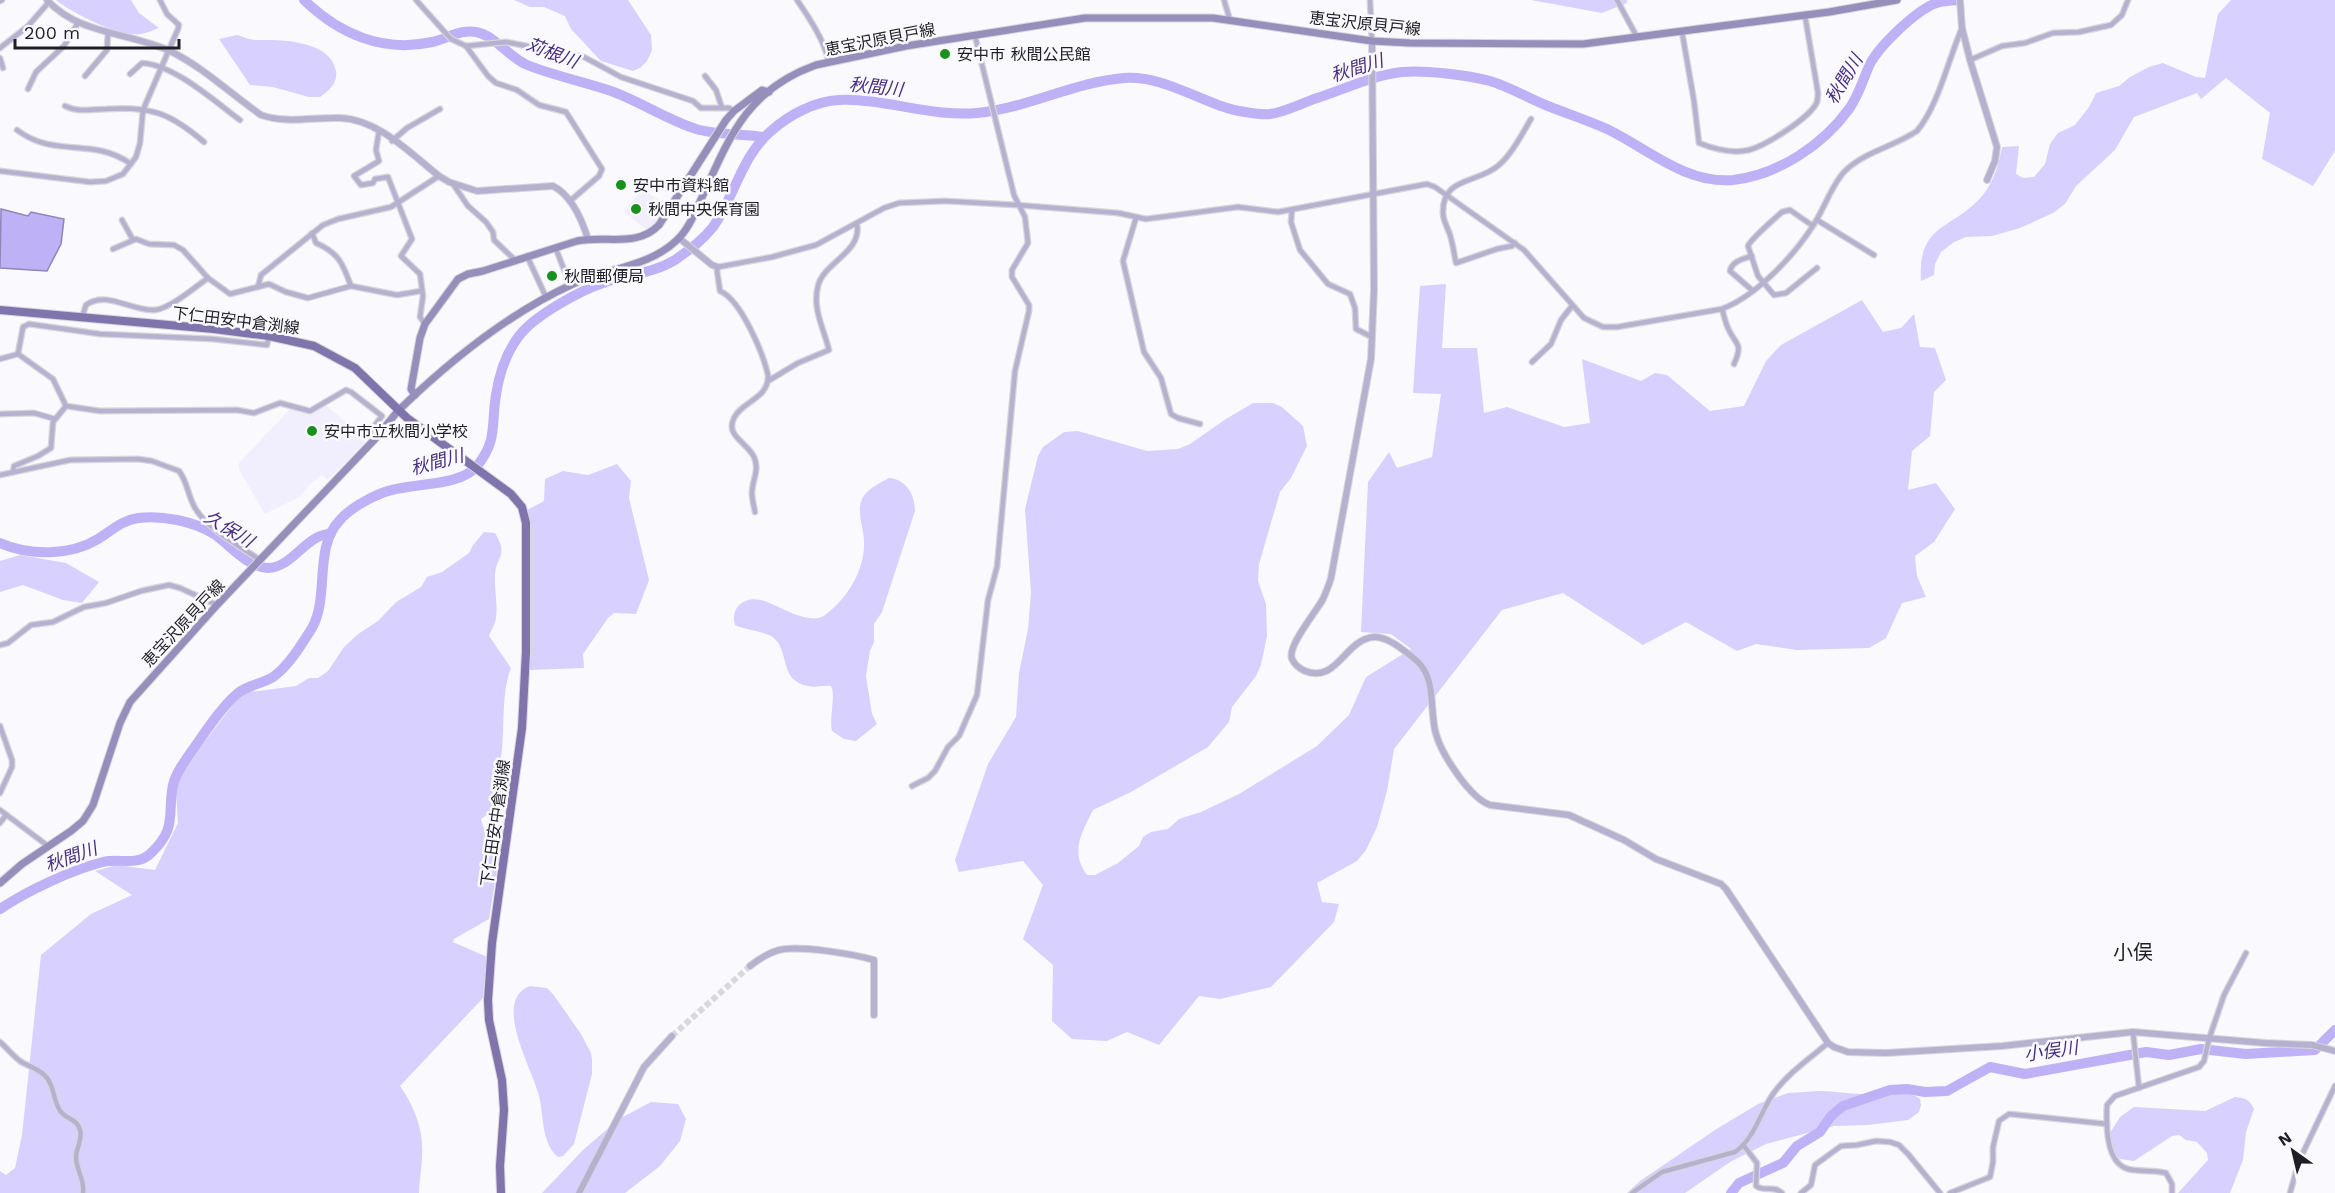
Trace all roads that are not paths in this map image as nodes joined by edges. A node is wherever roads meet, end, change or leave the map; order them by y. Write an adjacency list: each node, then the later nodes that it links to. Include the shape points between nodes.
1 (160, 0): 22 (street, via 179,25)
2 (416, 0): 20 (street, via 451,39)
3 (797, 0): 25 (street)
4 (1224, 0): 12 (street)
5 (1370, 0): 19 (street)
6 (1617, 0): 18 (street)
7 (1897, 0): 11 (main road, 恵宝沢原貝戸線)
8 (1960, 0): 14 (street)
9 (2128, 0): 24 (street, via 2122,15 2111,25 2079,33 2053,33 2002,46)
10 (48, 1): 13 (street); 21 (street, via 28,26)
11 (1805, 16): 15 (main road, 恵宝沢原貝戸線); 15 (street, via 1817,102 1803,119 1748,150 1722,151 1699,143)
12 (1230, 20): 17 (main road, 恵宝沢原貝戸線, via 1085,18); 19 (main road, 恵宝沢原貝戸線)
13 (78, 23): 16 (street); 31 (street, via 64,45 36,72)
14 (1962, 28): 24 (street); 57 (street, via 1924,123 1910,136 1844,172)
15 (1682, 32): 18 (main road, 恵宝沢原貝戸線)
16 (108, 33): 22 (street); 29 (street, via 107,50)
17 (975, 36): 25 (main road, 恵宝沢原貝戸線); 53 (street)
18 (1637, 38): 19 (main road, 恵宝沢原貝戸線, via 1583,45)
19 (1372, 41): 49 (street)
20 (466, 46): 34 (street, via 506,42 584,57 621,77 693,100 701,108); 51 (street, via 496,83 517,90 539,105 566,112 602,169)
21 (0, 48)
22 (168, 51): 27 (street); 41 (street, via 261,115 276,120 351,119)
23 (0, 58): 26 (street)
24 (1970, 60): 47 (street, via 1997,147)
25 (829, 62): 32 (main road, 恵宝沢原貝戸線, via 803,69)
26 (3, 68)
27 (160, 68): 28 (street, via 142,63); 36 (street); 39 (street, via 184,80)
28 (130, 74)
29 (85, 76)
30 (705, 76): 34 (street, via 716,90)
31 (28, 89)
32 (769, 92): 37 (main road, 恵宝沢原貝戸線, via 762,90); 63 (main road, 恵宝沢原貝戸線, via 735,127)
33 (65, 106): 36 (street, via 78,111)
34 (722, 108): 37 (street)
35 (440, 109): 42 (street)
36 (143, 110): 43 (street, via 174,118); 44 (street, via 140,143)
37 (734, 111): 61 (main road, 恵宝沢原貝戸線, via 653,231 635,239)
38 (1531, 119): 50 (street, via 1499,165)
39 (240, 120)
40 (17, 130): 44 (street, via 39,143 108,151)
41 (379, 131): 42 (street); 52 (street, via 379,161 354,176 362,185 388,177)
42 (392, 141): 46 (street)
43 (204, 142)
44 (131, 164): 45 (street, via 123,174 90,182)
45 (0, 171)
46 (439, 176): 48 (street); 52 (street)
47 (1987, 180)
48 (453, 184): 51 (street, via 488,191 548,184); 70 (street, via 468,206 486,222 494,240)
49 (1373, 194): 50 (street, via 1427,184); 54 (street); 88 (street)
50 (1445, 195): 64 (street); 64 (street, via 1443,215 1456,263)
51 (570, 201): 61 (street)
52 (400, 202): 60 (street, via 334,220); 78 (street, via 412,239 401,256 420,274)
53 (1017, 204): 55 (street); 58 (street, via 899,203); 109 (street, via 1026,217 1028,243 1012,277 1029,311 1015,371 997,567 988,600 979,684 959,736 935,771)
54 (1292, 210): 55 (street, via 1227,207 1159,219); 88 (street, via 1291,222 1300,250 1326,282 1350,294 1356,329)
55 (1136, 218): 100 (street, via 1123,261 1144,352 1161,378 1171,414)
56 (122, 220): 62 (street)
57 (1817, 220): 59 (street); 67 (street)
58 (857, 225): 71 (street, via 816,245); 94 (street, via 852,244 822,276 818,287 817,312 829,350)
59 (1813, 226): 69 (street, via 1790,210 1782,212 1750,242); 74 (street)
60 (312, 233): 76 (street, via 316,243 336,254); 77 (street, via 261,275)
61 (588, 239): 66 (main road)
62 (134, 240): 65 (street); 73 (street, via 174,244)
63 (682, 241): 71 (street); 75 (main road, 恵宝沢原貝戸線, via 651,258)
64 (1515, 243): 81 (street)
65 (113, 249)
66 (556, 249): 68 (main road); 75 (street)
67 (1874, 255)
68 (527, 256): 70 (main road); 80 (street)
69 (1752, 256): 74 (street, via 1758,276); 79 (street, via 1738,260 1730,271)
70 (514, 260): 85 (main road, via 458,279)
71 (718, 267): 94 (street, via 720,291 728,294 754,335)
72 (1817, 268): 74 (street, via 1780,296 1773,295)
73 (208, 278): 77 (street, via 230,294); 84 (street, via 160,309 99,300 86,305)
74 (1764, 281): 79 (street)
75 (570, 285): 80 (main road, 恵宝沢原貝戸線)
76 (351, 286): 77 (street, via 308,298 273,285); 78 (street, via 397,295)
77 (258, 287)
78 (421, 291): 85 (street, via 420,317)
79 (1753, 291): 82 (street)
80 (547, 298): 95 (main road, 恵宝沢原貝戸線, via 476,343)
81 (1572, 306): 82 (street, via 1584,318 1603,327); 92 (street, via 1551,344)
82 (1722, 309): 93 (street, via 1729,331 1738,343)
83 (0, 310): 84 (main road, 下仁田安中倉渕線)
84 (82, 318): 86 (main road, 下仁田安中倉渕線)
85 (425, 324): 95 (main road, via 411,390)
86 (214, 329): 87 (main road, 下仁田安中倉渕線); 89 (street)
87 (269, 336): 89 (street, via 267,345); 97 (main road, 下仁田安中倉渕線, via 314,346 335,356 366,377)
88 (1372, 337): 123 (street, via 1331,578 1297,640 1293,660 1302,670 1320,675 1356,644 1371,637 1390,642 1412,657 1422,666 1428,680 1440,744 1478,800 1569,815 1656,859 1721,885)
89 (213, 339): 90 (street, via 100,334 29,324 24,327)
90 (18, 354): 91 (street); 96 (street, via 47,372)
91 (0, 359)
92 (1532, 362)
93 (1734, 364)
94 (768, 381): 104 (street, via 759,395 736,415 732,428 755,459)
95 (415, 395): 97 (main road, 恵宝沢原貝戸線)
96 (66, 406): 99 (street); 101 (street, via 99,411 254,412 280,404 310,411 346,390 382,416 369,433)
97 (399, 410): 101 (main road, 恵宝沢原貝戸線); 130 (main road, 下仁田安中倉渕線, via 517,500 526,523 522,728 492,943 488,1000 502,1080)
98 (0, 414): 99 (street, via 34,413)
99 (55, 419): 102 (street, via 51,448 14,466)
100 (1200, 424)
101 (375, 439): 105 (main road, 恵宝沢原貝戸線)
102 (13, 472): 103 (street); 105 (street, via 70,460 138,459 179,471 201,516)
103 (0, 475)
104 (755, 512)
105 (257, 563): 106 (main road, 恵宝沢原貝戸線)
106 (217, 605): 107 (street, via 169,585 84,607 53,622 31,625); 114 (main road, 恵宝沢原貝戸線, via 129,702 93,806 83,821)
107 (0, 645)
108 (0, 726): 110 (street, via 12,760)
109 (912, 786)
110 (0, 794)
111 (0, 810): 112 (street)
112 (6, 815): 113 (street); 114 (street)
113 (0, 823)
114 (48, 846): 115 (main road, 恵宝沢原貝戸線)
115 (0, 883)
116 (2246, 953): 121 (street, via 2224,995)
117 (750, 966): 118 (street, via 778,950 793,948 874,960)
118 (874, 1015)
119 (2133, 1032): 121 (street); 123 (street, via 1886,1053 1848,1052); 126 (street)
120 (672, 1036): 131 (street, via 644,1067)
121 (2209, 1039): 124 (street, via 2313,1045); 126 (street, via 2199,1066)
122 (0, 1042): 129 (street, via 20,1061 45,1075 58,1108 78,1125 81,1137 76,1159 84,1182)
123 (1828, 1042): 128 (street, via 1774,1092)
124 (2334, 1050)
125 (2335, 1086): 138 (street, via 2298,1161)
126 (2139, 1088): 127 (street, via 2111,1099)
127 (2107, 1124): 136 (street, via 2008,1114 2002,1117 1995,1136 1990,1177); 137 (street, via 2120,1165 2166,1173)
128 (1744, 1146): 132 (street, via 1662,1172); 133 (street, via 1757,1163 1756,1186)
129 (83, 1193)
130 (501, 1193)
131 (579, 1193)
132 (1632, 1193)
133 (1782, 1193)
134 (1801, 1193): 135 (street, via 1811,1185 1813,1168 1820,1160 1841,1146 1876,1140 1902,1148)
135 (1940, 1193)
136 (1950, 1193)
137 (2172, 1193)
138 (2290, 1193)

